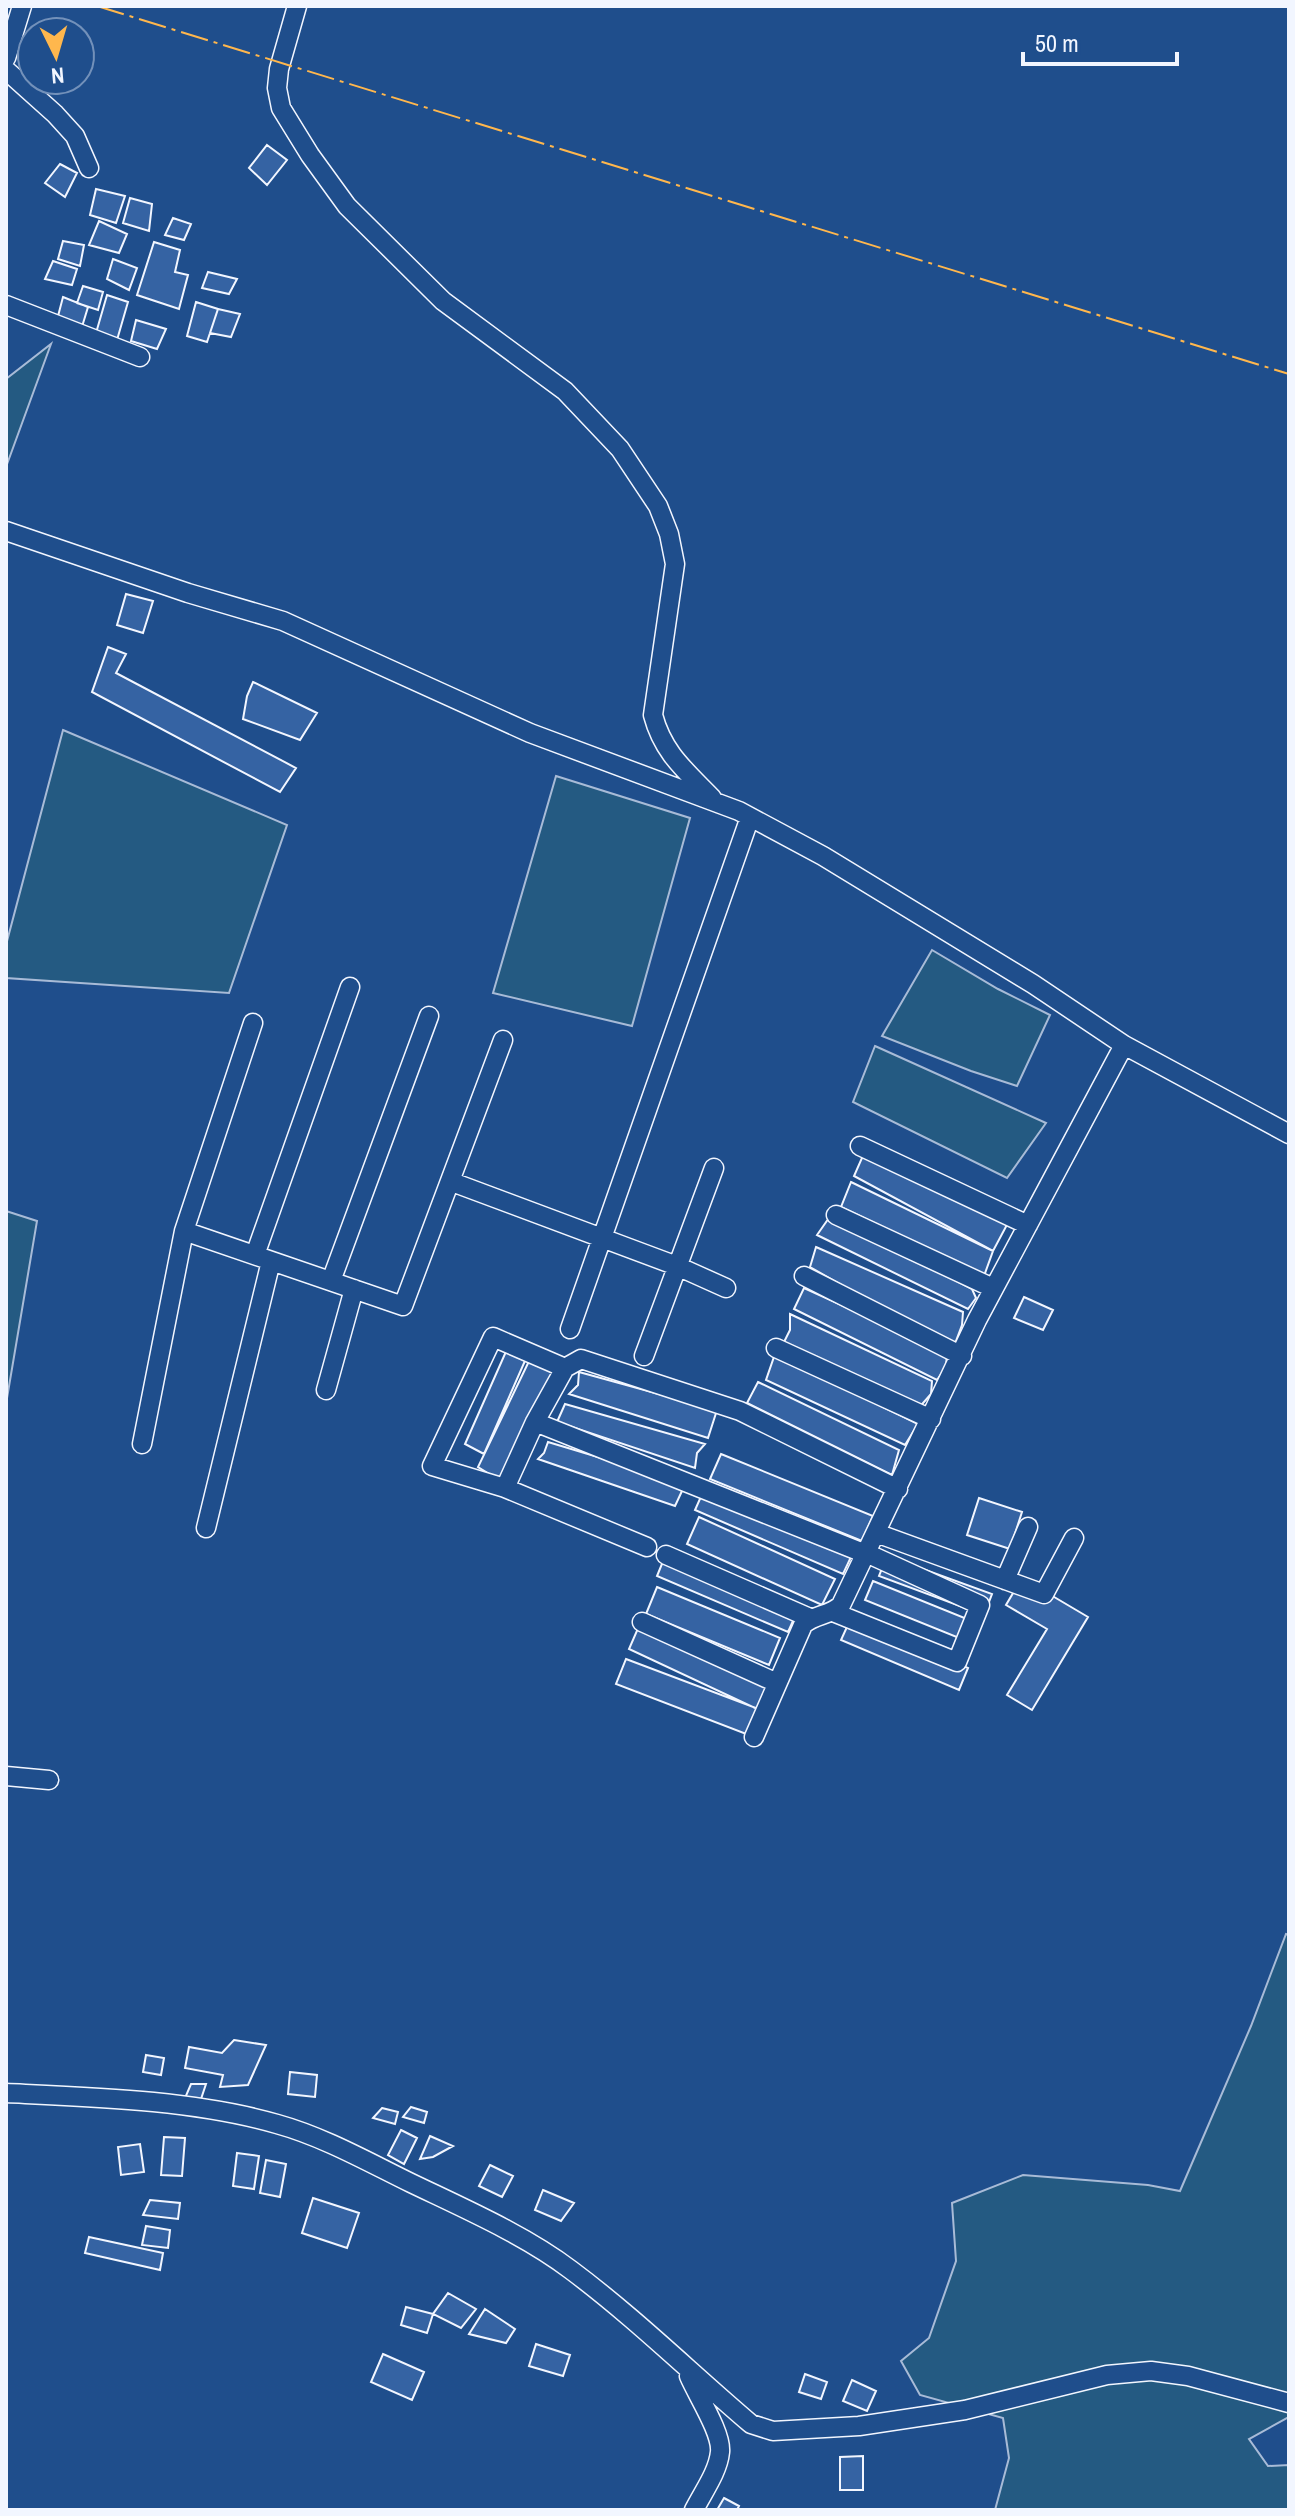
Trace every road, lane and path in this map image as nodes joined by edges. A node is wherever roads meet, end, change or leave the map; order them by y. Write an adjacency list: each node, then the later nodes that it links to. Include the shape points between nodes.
1 (22, 6): 3 (street)
2 (296, 6): 9 (street, via 277,88 281,108 310,155 347,206 443,301 565,391 620,449 658,506 675,564 653,715 671,756)
3 (6, 58)
4 (6, 70): 5 (street, via 75,136)
5 (89, 168)
6 (6, 305): 7 (street)
7 (140, 357)
8 (6, 531): 9 (street, via 283,621 530,733)
9 (717, 802): 10 (street)
10 (750, 817): 15 (street, via 1033,984); 23 (street)
11 (350, 987): 24 (street)
12 (429, 1016): 27 (street)
13 (253, 1023): 22 (street)
14 (503, 1040): 19 (street)
15 (1124, 1045): 16 (street); 21 (street)
16 (1289, 1134)
17 (860, 1146): 21 (street)
18 (714, 1168): 25 (street)
19 (452, 1182): 23 (street); 30 (street, via 403,1306)
20 (836, 1215): 29 (street)
21 (1028, 1225): 29 (street)
22 (184, 1231): 24 (street); 39 (street)
23 (602, 1238): 25 (street); 31 (street)
24 (263, 1258): 27 (street); 43 (street)
25 (677, 1266): 28 (street); 33 (street)
26 (804, 1276): 34 (street)
27 (331, 1281): 30 (street)
28 (726, 1288)
29 (993, 1288): 34 (street)
30 (354, 1289): 36 (street)
31 (570, 1329)
32 (776, 1348): 37 (street)
33 (644, 1356)
34 (962, 1356): 37 (street)
35 (565, 1368): 38 (street); 40 (street, via 493,1337 432,1466); 41 (street, via 581,1359 740,1411)
36 (326, 1390)
37 (931, 1419): 41 (street)
38 (535, 1422): 40 (street); 48 (street)
39 (142, 1444)
40 (505, 1488): 46 (street)
41 (898, 1489): 44 (street)
42 (1028, 1527): 49 (street)
43 (206, 1528)
44 (876, 1533): 48 (street); 49 (street)
45 (1074, 1538): 49 (street, via 1044,1594)
46 (647, 1547)
47 (666, 1555): 51 (street)
48 (870, 1556): 50 (street); 50 (street, via 980,1605 957,1662)
49 (1005, 1580)
50 (833, 1612): 51 (street)
51 (810, 1618): 53 (street)
52 (642, 1622): 53 (street)
53 (777, 1683): 54 (street)
54 (754, 1737)
55 (6, 1776): 56 (street)
56 (49, 1780)
57 (6, 2093): 58 (street, via 225,2112 279,2124 344,2150 568,2267)
58 (686, 2369): 59 (street, via 751,2424 773,2431 859,2426 965,2410 1107,2375 1151,2371); 60 (street, via 719,2435 720,2451)
59 (1289, 2403)
60 (694, 2510)

